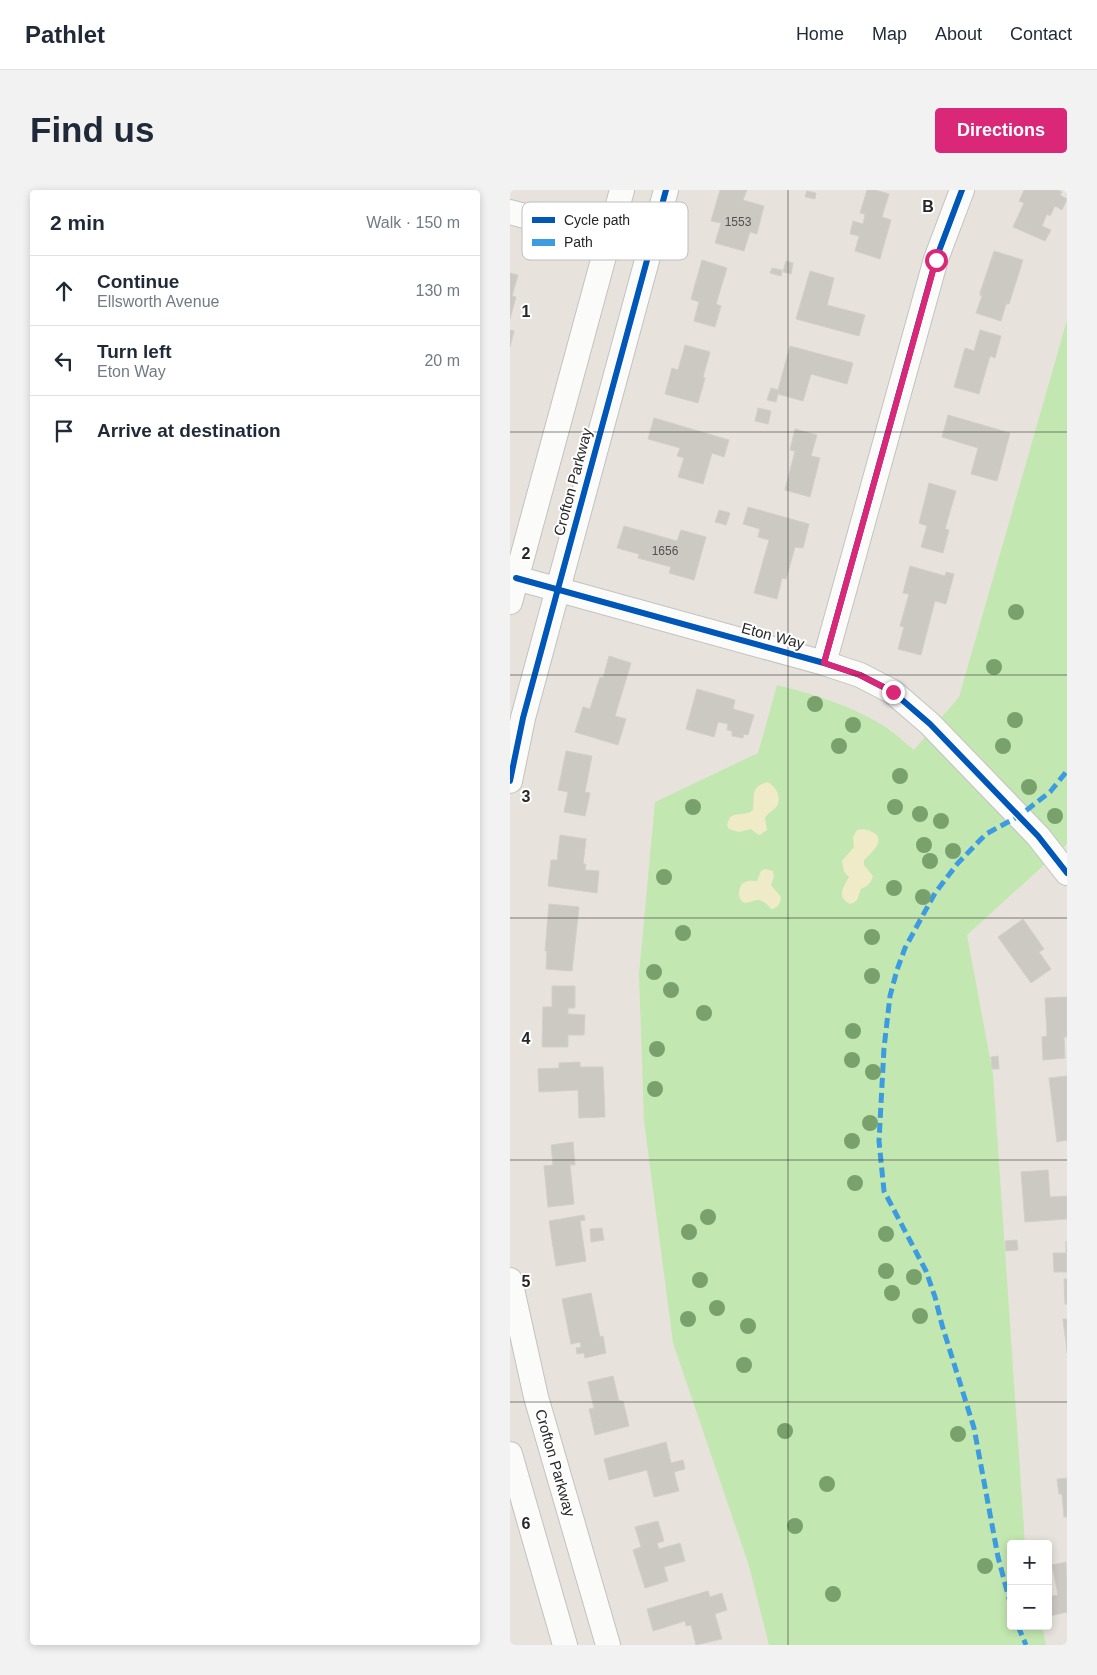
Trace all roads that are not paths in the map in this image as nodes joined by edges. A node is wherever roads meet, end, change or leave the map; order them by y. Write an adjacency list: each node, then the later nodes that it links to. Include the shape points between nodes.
1 (962, 190): 7 (street, via 936,260)
2 (603, 260): 4 (street, Crofton Parkway)
3 (646, 260): 5 (street, Crofton Parkway)
4 (516, 578): 5 (street, Eton Way); 6 (street, Crofton Parkway)
5 (556, 589): 7 (street, Eton Way); 8 (street, Crofton Parkway)
6 (510, 602)
7 (824, 663): 9 (street, Eton Way, via 860,675 893,692 930,724 1038,836)
8 (510, 781)
9 (1067, 873)
10 (510, 1280): 13 (street, Crofton Parkway, via 536,1397)
11 (510, 1454): 12 (street)
12 (565, 1645)
13 (608, 1645)

